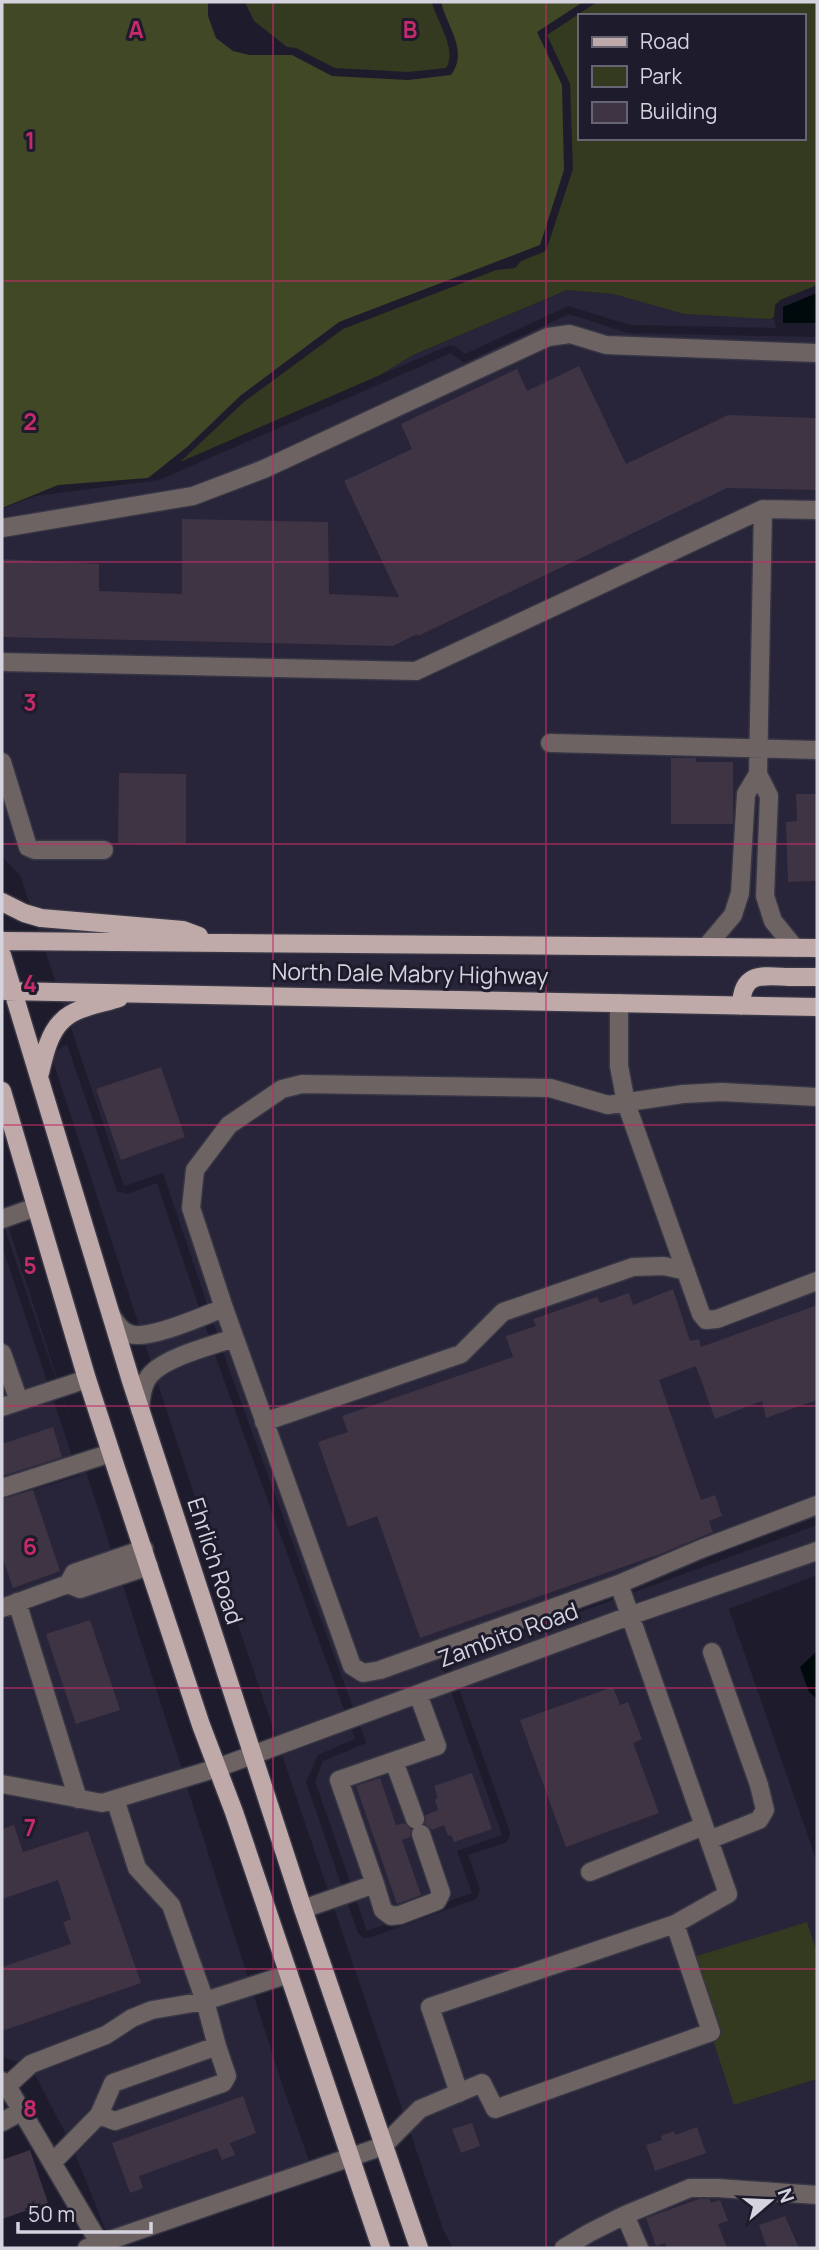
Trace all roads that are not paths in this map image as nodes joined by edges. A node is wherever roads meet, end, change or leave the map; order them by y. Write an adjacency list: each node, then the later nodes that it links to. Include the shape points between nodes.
1 (817, 353): 4 (street, via 606,345 570,334 548,337 264,469 193,496)
2 (763, 509): 3 (street); 5 (street, via 416,671); 7 (street)
3 (817, 510)
4 (2, 528)
5 (2, 662)
6 (550, 743): 7 (street)
7 (759, 749): 8 (street); 10 (street)
8 (817, 750)
9 (2, 762): 11 (street, via 28,847)
10 (758, 774): 15 (street, via 746,794 740,893 733,915); 16 (street, via 769,796 765,896 773,920)
11 (104, 850)
12 (2, 902): 14 (main road, via 41,918 183,930)
13 (2, 941): 14 (main road, North Dale Mabry Highway)
14 (216, 942): 15 (main road, North Dale Mabry Highway)
15 (706, 947): 16 (main road, North Dale Mabry Highway)
16 (795, 948): 17 (main road, North Dale Mabry Highway)
17 (817, 948)
18 (2, 955): 20 (main road, Ehrlich Road)
19 (817, 977): 23 (main road, via 755,977 742,991)
20 (8, 991): 21 (main road, North Dale Mabry Highway); 25 (main road, Ehrlich Road)
21 (136, 993): 22 (main road, North Dale Mabry Highway); 25 (main road, via 61,1021 46,1048)
22 (619, 1003): 23 (main road, North Dale Mabry Highway); 28 (street, via 619,1066)
23 (741, 1006): 24 (main road, North Dale Mabry Highway)
24 (817, 1007)
25 (40, 1076): 35 (main road, Ehrlich Road)
26 (2, 1091): 29 (main road)
27 (817, 1097): 28 (street, via 722,1092)
28 (626, 1104): 32 (street); 34 (street, via 598,1104 550,1088 302,1084 282,1089 229,1125 195,1170 191,1208)
29 (8, 1137): 30 (main road)
30 (36, 1208): 31 (street); 38 (main road)
31 (2, 1219)
32 (686, 1271): 33 (street, via 706,1320); 41 (street, via 633,1266 503,1312 461,1354)
33 (817, 1281)
34 (224, 1308): 35 (street, via 142,1336 123,1330); 36 (street)
35 (109, 1313): 40 (main road, Ehrlich Road)
36 (234, 1338): 40 (street, via 168,1362 151,1373); 41 (street)
37 (2, 1353): 39 (street)
38 (87, 1379): 39 (street); 42 (main road)
39 (10, 1404)
40 (140, 1410): 52 (main road, Ehrlich Road)
41 (264, 1422): 47 (street, via 352,1666 363,1673)
42 (111, 1453): 43 (street); 46 (main road)
43 (2, 1488)
44 (817, 1505): 47 (street)
45 (817, 1551): 49 (street, Zambito Road)
46 (146, 1557): 48 (street, via 74,1573 68,1584); 54 (main road)
47 (620, 1584): 49 (street)
48 (9, 1605): 56 (street)
49 (632, 1615): 51 (street, Zambito Road); 58 (street)
50 (712, 1652): 58 (street, via 765,1811 760,1820)
51 (418, 1695): 52 (street, Zambito Road); 53 (street, via 436,1746)
52 (253, 1755): 54 (street, Zambito Road); 61 (main road, Ehrlich Road)
53 (394, 1761): 60 (street, via 339,1780); 60 (street, via 441,1893 437,1901 391,1916 383,1910)
54 (217, 1768): 57 (street, Zambito Road); 63 (main road)
55 (2, 1784): 56 (street, Zambito Road)
56 (78, 1799): 57 (street, Zambito Road, via 102,1803)
57 (116, 1799): 64 (street, via 137,1868 171,1905)
58 (707, 1833): 59 (street); 62 (street, via 728,1894)
59 (590, 1872)
60 (374, 1884): 61 (street)
61 (303, 1909): 71 (main road, Ehrlich Road)
62 (675, 1924): 67 (street, via 430,2007); 67 (street, via 711,2032 495,2109 482,2083)
63 (289, 1974): 64 (street); 72 (main road)
64 (205, 2001): 65 (street); 66 (street, via 132,2018 106,2035 31,2064)
65 (217, 2046): 69 (street, via 113,2083); 69 (street, via 227,2076 223,2083 115,2122)
66 (5, 2084): 68 (street)
67 (459, 2093): 71 (street, via 420,2109)
68 (22, 2111): 70 (street); 73 (street)
69 (99, 2115): 73 (street)
70 (2, 2122)
71 (383, 2146): 72 (street); 78 (main road, Ehrlich Road)
72 (350, 2158): 76 (street); 77 (main road)
73 (52, 2163): 76 (street)
74 (817, 2195): 75 (street, via 690,2188)
75 (625, 2215): 79 (street); 80 (street)
76 (93, 2246)
77 (382, 2248)
78 (419, 2248)
79 (564, 2248)
80 (639, 2248)

